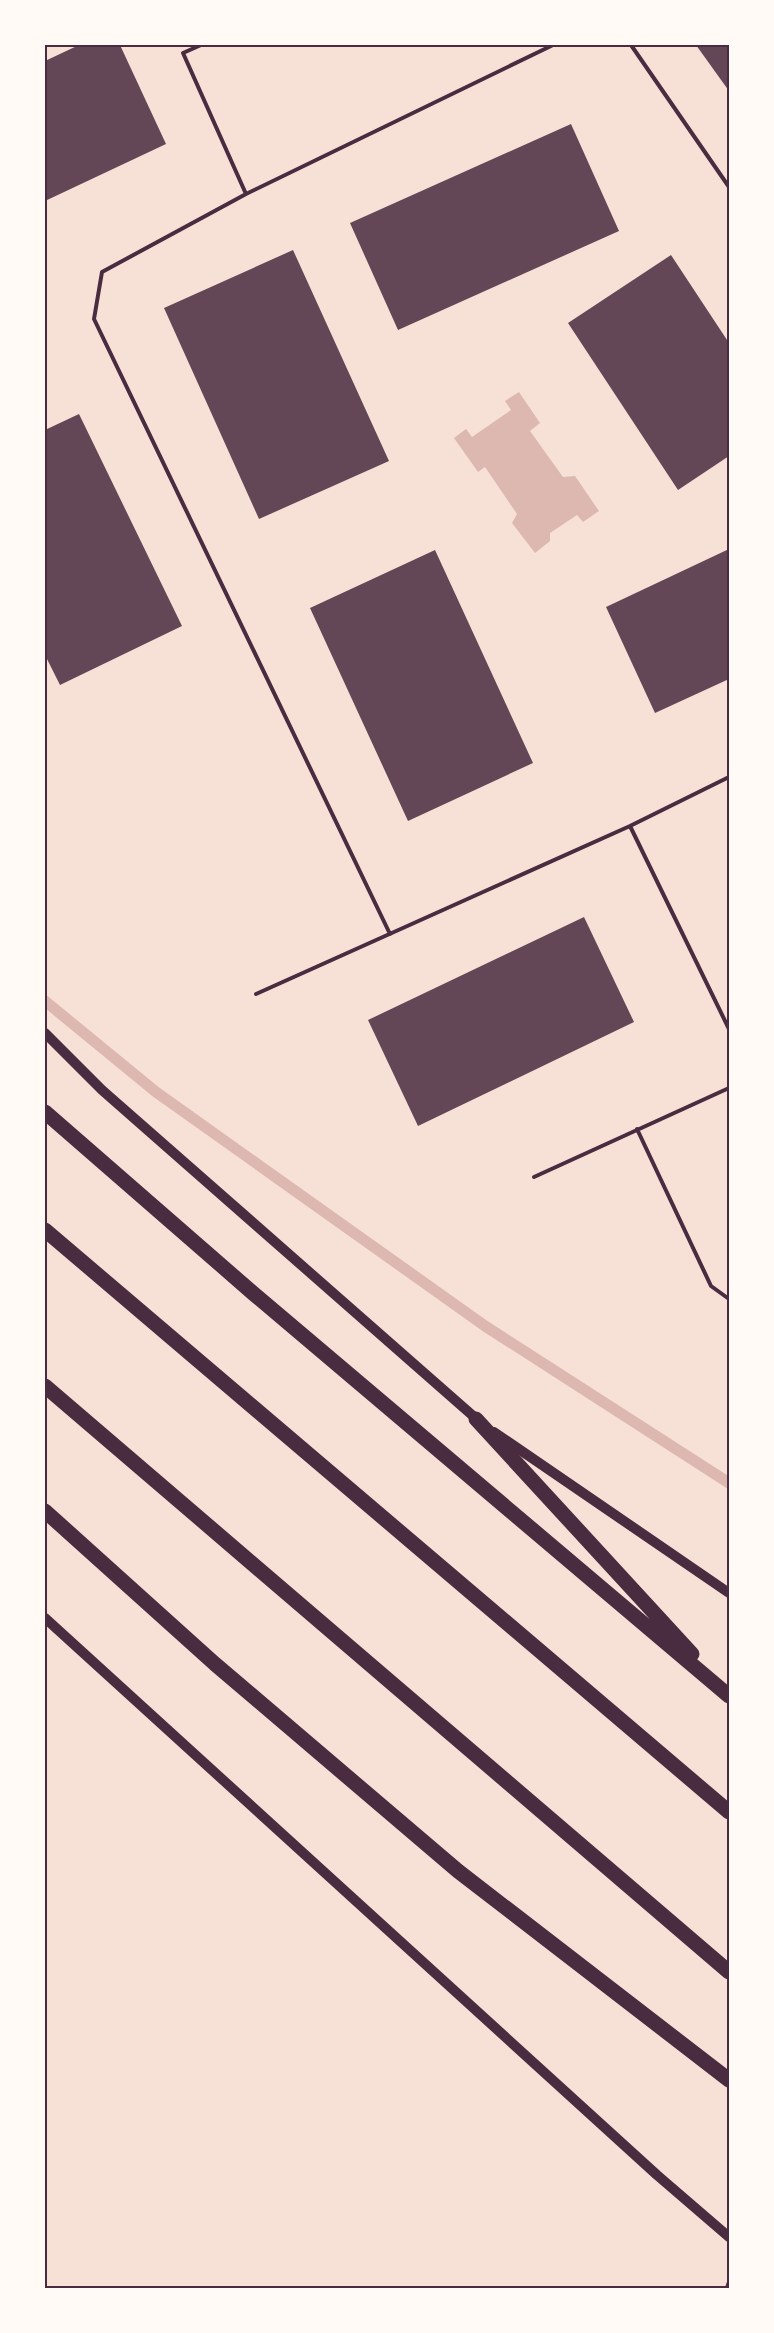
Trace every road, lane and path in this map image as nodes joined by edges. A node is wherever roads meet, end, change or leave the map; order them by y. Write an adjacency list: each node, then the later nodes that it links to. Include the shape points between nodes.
1 (200, 45): 5 (lane, via 183,53)
2 (553, 45): 5 (lane)
3 (631, 45): 4 (lane)
4 (729, 188)
5 (246, 194): 8 (lane, via 102,272 94,319)
6 (729, 777): 7 (lane)
7 (630, 826): 8 (lane); 10 (lane)
8 (390, 934): 9 (lane)
9 (256, 994)
10 (729, 1030)
11 (45, 1034): 19 (main road, via 102,1090)
12 (729, 1088): 14 (lane)
13 (45, 1112): 23 (highway, via 254,1294)
14 (637, 1129): 15 (lane); 17 (lane, via 711,1286)
15 (534, 1177)
16 (45, 1230): 24 (highway)
17 (729, 1298)
18 (45, 1386): 25 (highway)
19 (476, 1419): 21 (main road); 23 (highway)
20 (45, 1511): 26 (highway, via 215,1664 458,1871)
21 (729, 1593)
22 (45, 1618): 27 (main road)
23 (729, 1695)
24 (729, 1812)
25 (729, 1972)
26 (729, 2080)
27 (729, 2237)
28 (729, 2282): 29 (lane)
29 (727, 2288)

